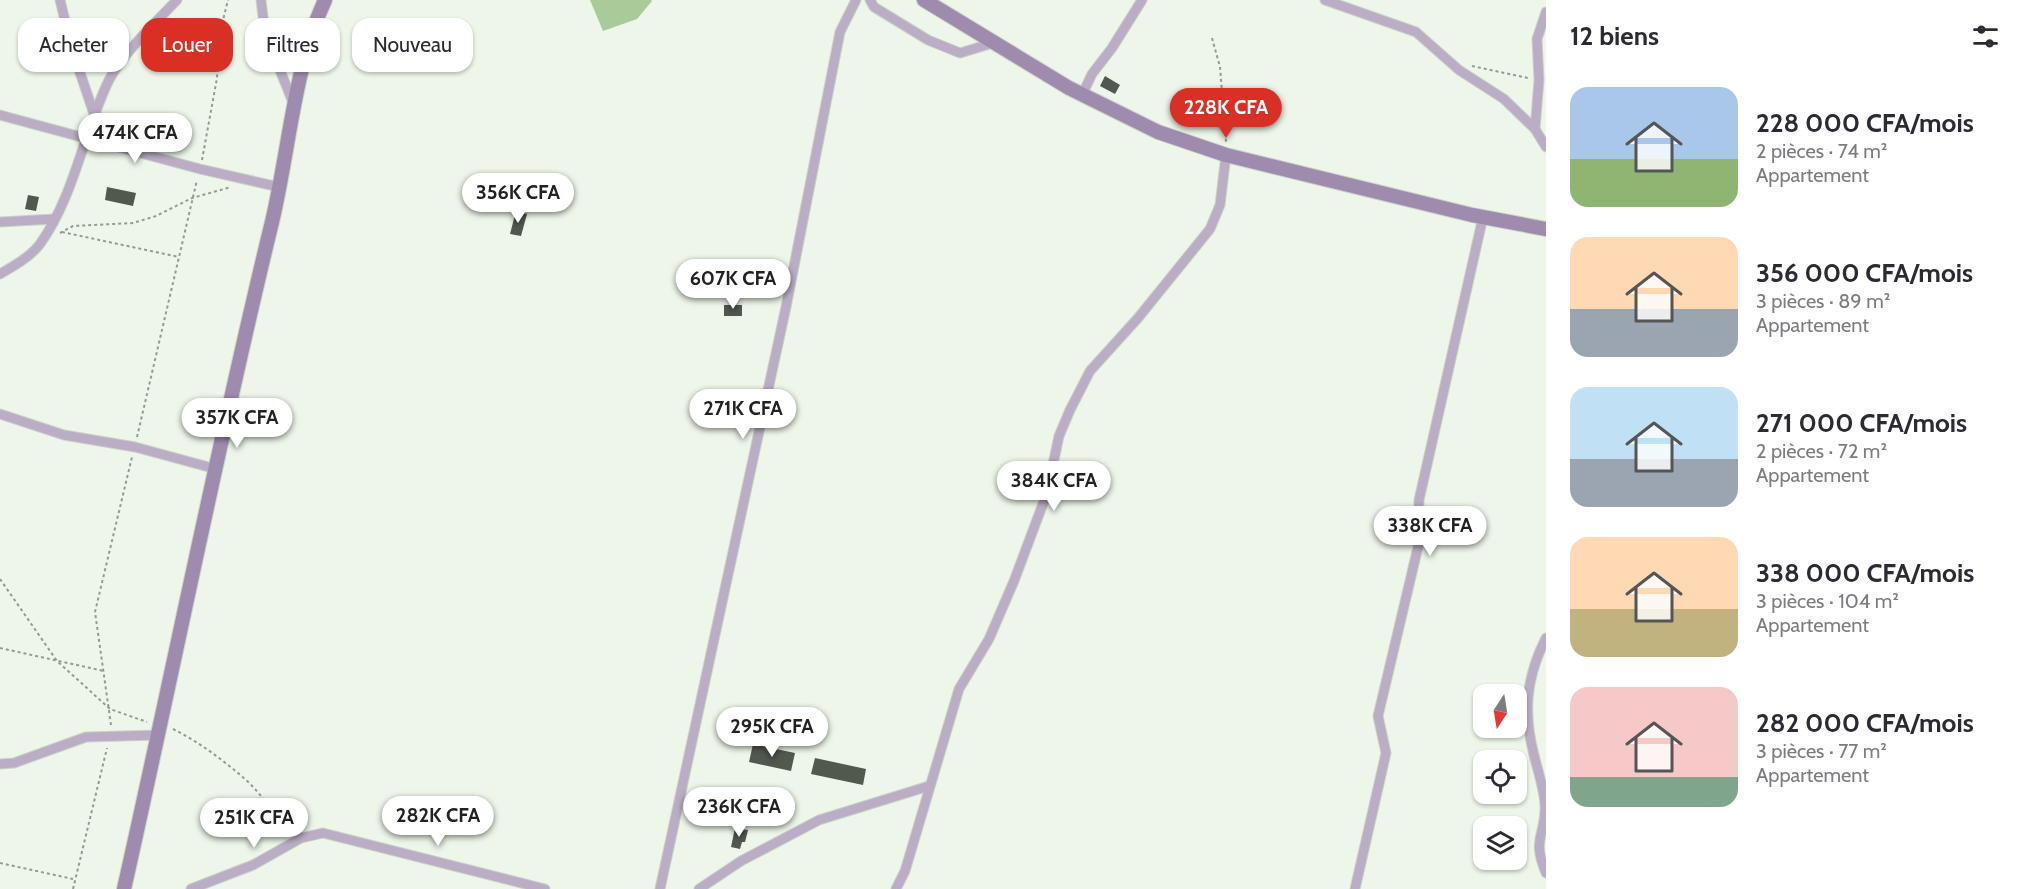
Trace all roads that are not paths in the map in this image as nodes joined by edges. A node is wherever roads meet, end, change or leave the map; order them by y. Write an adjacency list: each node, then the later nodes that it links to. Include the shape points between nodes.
1 (60, 0): 14 (street)
2 (177, 0): 14 (street, via 110,77)
3 (261, 0): 13 (street, via 265,33)
4 (325, 0): 13 (street, via 300,78)
5 (856, 0): 36 (street, via 840,32 786,307)
6 (870, 0): 11 (street, via 874,7 928,40 960,53)
7 (924, 0): 11 (street)
8 (1142, 0): 12 (street)
9 (1325, 0): 16 (street, via 1416,33 1459,70 1504,99)
10 (1546, 12): 16 (street, via 1538,39)
11 (993, 43): 12 (street)
12 (1082, 95): 19 (street, via 1158,132)
13 (295, 107): 20 (street)
14 (94, 114): 17 (street)
15 (0, 115): 17 (street)
16 (1535, 129): 18 (street)
17 (88, 137): 20 (street); 22 (street)
18 (1546, 147)
19 (1226, 155): 21 (street); 31 (street, via 1220,205 1210,229 1089,371 1070,410 1059,436 1047,493 989,639 959,689)
20 (279, 187): 27 (street)
21 (1483, 217): 24 (street); 39 (street, via 1419,500 1418,547 1378,716 1386,753)
22 (54, 219): 23 (street); 25 (street, via 39,245)
23 (0, 222)
24 (1546, 229)
25 (0, 274)
26 (0, 414): 27 (street, via 64,435 135,447)
27 (216, 470): 29 (street)
28 (1546, 638): 32 (street, via 1526,694 1527,723 1544,798 1544,824 1537,844)
29 (160, 731): 30 (street, via 86,737 14,763); 33 (street)
30 (0, 764)
31 (929, 786): 37 (street, via 819,820 741,861); 38 (street, via 905,871)
32 (1546, 873)
33 (124, 889)
34 (191, 889): 35 (street, via 253,865 301,838 323,833)
35 (545, 889)
36 (660, 889)
37 (699, 889)
38 (896, 889)
39 (1355, 889)

